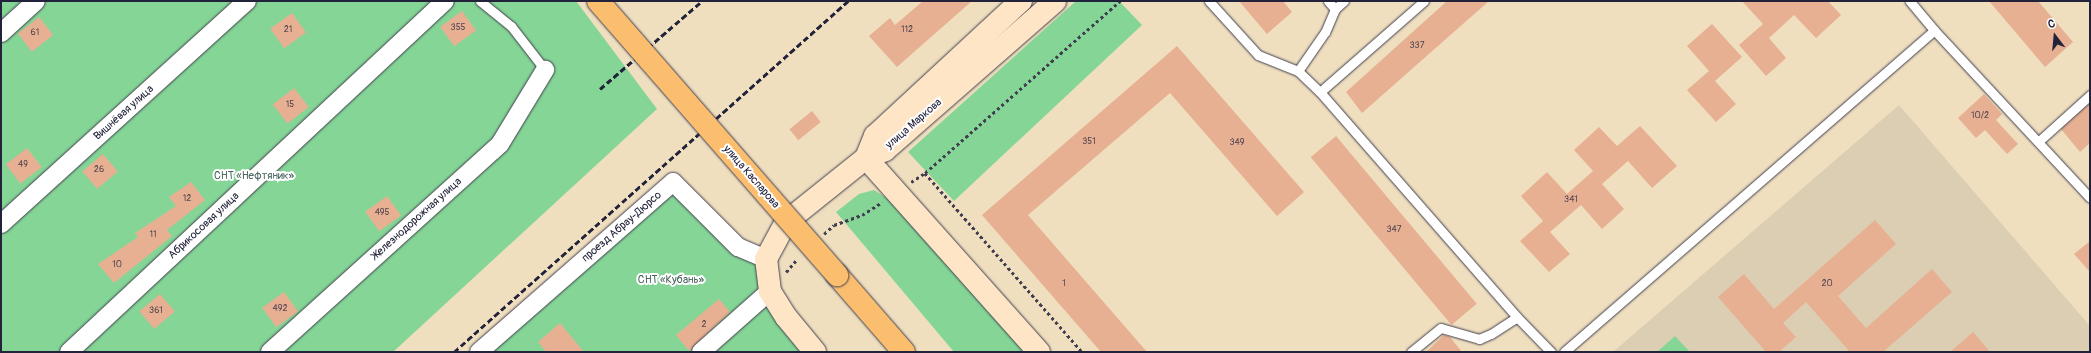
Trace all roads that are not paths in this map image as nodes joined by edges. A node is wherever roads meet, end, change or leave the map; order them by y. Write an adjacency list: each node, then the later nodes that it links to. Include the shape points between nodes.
1 (36, 1): 15 (street)
2 (247, 1): 23 (street, Вишнёвая улица)
3 (445, 1): 27 (street, Абрикосовая улица)
4 (480, 1): 16 (lane, via 511,26)
5 (598, 1): 32 (main road, улица Каспарова, bridge)
6 (1021, 1): 21 (main road, улица Маркова, via 875,136)
7 (1055, 1): 21 (main road, улица Маркова, via 885,150)
8 (1209, 1): 17 (lane, via 1258,54)
9 (1328, 1): 13 (lane)
10 (1344, 1): 13 (lane)
11 (1424, 1): 18 (lane)
12 (1910, 1): 14 (lane)
13 (1335, 9): 17 (lane, via 1325,32)
14 (1934, 30): 20 (lane); 36 (lane)
15 (1, 33)
16 (545, 70): 28 (street, Железнодорожная улица, via 500,144)
17 (1298, 71): 18 (lane)
18 (1320, 92): 26 (lane)
19 (2090, 95): 20 (lane)
20 (2038, 141): 22 (lane)
21 (866, 158): 24 (main road, via 786,222); 33 (main road)
22 (2090, 198)
23 (1, 224)
24 (766, 259): 25 (main road); 29 (street, проезд Абрау-Дюрсо, via 738,247 674,182)
25 (770, 291): 30 (street); 31 (main road, via 786,317)
26 (1517, 317): 34 (lane, via 1492,334 1479,339 1441,328); 35 (lane)
27 (69, 352)
28 (270, 352)
29 (479, 352)
30 (701, 352)
31 (815, 352)
32 (904, 352)
33 (1040, 352)
34 (1411, 352)
35 (1551, 352)
36 (1564, 352)

